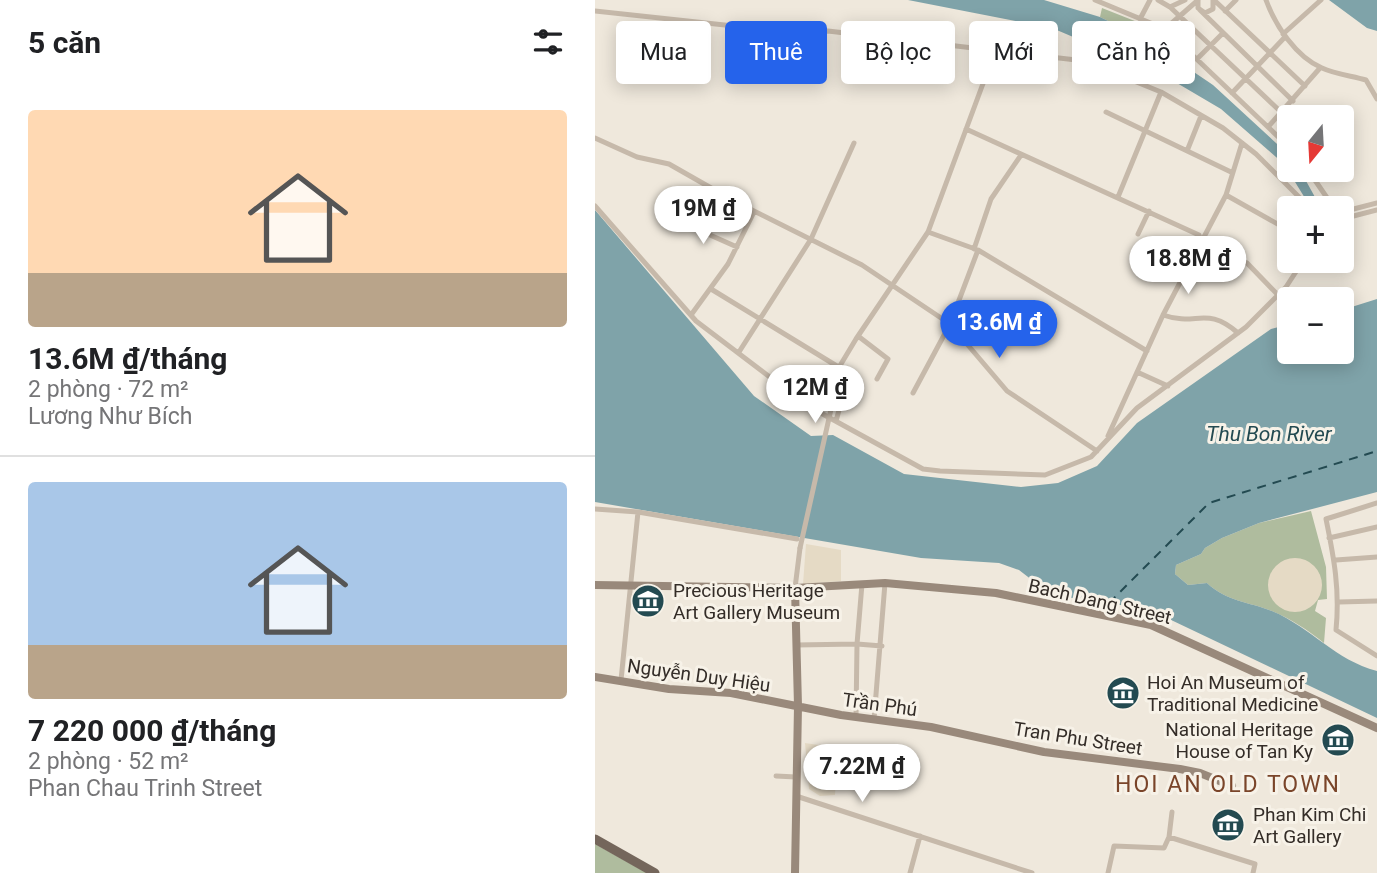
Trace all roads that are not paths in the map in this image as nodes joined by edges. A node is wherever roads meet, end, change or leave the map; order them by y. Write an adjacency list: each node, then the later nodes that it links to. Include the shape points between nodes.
1 (1095, 0): 16 (street)
2 (1141, 0): 10 (street)
3 (1158, 0): 11 (street)
4 (1197, 0): 9 (street); 12 (street); 15 (street)
5 (1214, 0): 12 (street, via 1211,11); 14 (street)
6 (1236, 0): 14 (street)
7 (1266, 0): 20 (street, via 1274,24)
8 (1321, 0): 20 (street)
9 (1184, 1): 11 (street)
10 (1149, 2): 16 (street)
11 (1170, 7): 15 (street)
12 (1200, 10): 19 (street)
13 (595, 11): 22 (street)
14 (1226, 11): 23 (street)
15 (1179, 16): 18 (street); 21 (street)
16 (1140, 19): 17 (street)
17 (1145, 21)
18 (1174, 21)
19 (1223, 33): 21 (street); 26 (street)
20 (1284, 36): 23 (street); 27 (street)
21 (1211, 45): 25 (street); 28 (street)
22 (969, 49)
23 (1269, 53): 26 (street); 30 (street)
24 (1058, 57): 31 (street, via 1086,61)
25 (1197, 60): 32 (street)
26 (1256, 66): 28 (street); 34 (street)
27 (1320, 68): 30 (street); 33 (street, via 1366,80)
28 (1245, 78): 32 (street); 36 (street)
29 (983, 84): 41 (street)
30 (1305, 86): 34 (street)
31 (1161, 92): 38 (street); 42 (street)
32 (1232, 93): 40 (street)
33 (1377, 99)
34 (1293, 101): 35 (street)
35 (1289, 105)
36 (1277, 108)
37 (1106, 112): 42 (street)
38 (1201, 116): 45 (street); 47 (street)
39 (1277, 118): 40 (street)
40 (1268, 127): 43 (street)
41 (966, 128): 48 (street); 62 (street)
42 (1143, 131): 47 (street); 52 (street)
43 (1277, 136)
44 (595, 138): 58 (street, via 637,157 669,164)
45 (1242, 143): 49 (street); 51 (street)
46 (854, 144): 64 (street)
47 (1188, 150): 49 (street)
48 (1020, 155): 52 (street); 67 (street, via 991,199)
49 (1231, 172): 50 (street)
50 (1226, 195): 60 (street); 65 (street)
51 (1297, 196)
52 (1118, 197): 57 (street)
53 (1377, 203): 55 (street)
54 (595, 206): 74 (street)
55 (1354, 209)
56 (1377, 210): 59 (street)
57 (1149, 211): 63 (street); 65 (street)
58 (754, 212): 64 (street); 66 (street)
59 (1354, 216)
60 (1277, 224)
61 (710, 226): 66 (street, via 710,235)
62 (928, 232): 67 (street); 69 (street)
63 (1138, 234)
64 (811, 239): 69 (street, via 862,265); 75 (street)
65 (1201, 241): 72 (street, via 1247,263); 73 (street)
66 (737, 247): 71 (street)
67 (976, 249): 76 (street); 79 (street)
68 (1297, 273): 70 (street)
69 (890, 286): 76 (street); 78 (street)
70 (1284, 287)
71 (711, 289): 74 (street); 75 (street)
72 (1277, 294): 77 (street)
73 (1163, 315): 77 (street, via 1184,321 1213,317); 79 (street)
74 (691, 316): 80 (street)
75 (760, 319): 80 (street); 81 (street)
76 (950, 324): 85 (street); 88 (street, via 1007,391)
77 (1238, 332): 84 (street)
78 (858, 336): 81 (street); 83 (street, via 888,359)
79 (1147, 351): 82 (street)
80 (739, 352): 86 (street, via 795,397)
81 (838, 369): 86 (street, via 847,376); 101 (street, bridge, via 800,548)
82 (1137, 372): 84 (street); 87 (street)
83 (877, 379)
84 (1168, 386): 87 (street, via 1137,408)
85 (913, 393)
86 (837, 421): 88 (street, via 931,471 1045,475)
87 (1107, 439): 88 (street)
88 (1097, 451)
89 (1377, 503): 94 (street, via 1326,519)
90 (595, 509): 91 (street)
91 (638, 512): 93 (street); 99 (street)
92 (1377, 527): 94 (street)
93 (797, 538)
94 (1329, 538): 96 (street)
95 (1377, 557): 96 (street)
96 (1336, 560): 103 (street)
97 (862, 583): 98 (street, Bach Dang Street); 101 (street, Bach Dang Street); 104 (street)
98 (885, 583): 106 (street); 113 (street, Bach Dang Street, via 977,590 1151,625)
99 (632, 584): 100 (street, Bach Dang Street); 101 (street, Bach Dang Street); 109 (street)
100 (595, 585)
101 (796, 588): 105 (street)
102 (1377, 601): 103 (street)
103 (1339, 602): 107 (street, via 1336,630)
104 (857, 644): 105 (street); 106 (street); 111 (street)
105 (796, 645): 110 (street)
106 (882, 646): 112 (street)
107 (1377, 656)
108 (595, 677): 109 (street, Nguyễn Duy Hiệu)
109 (621, 680): 110 (street, Nguyễn Duy Hiệu)
110 (798, 706): 111 (street, Trần Phú); 115 (street)
111 (856, 717): 112 (street, Trần Phú)
112 (874, 719): 116 (street, Tran Phu Street, via 1056,754 1180,769)
113 (1377, 728)
114 (776, 776): 115 (street)
115 (796, 777): 117 (street)
116 (1232, 786)
117 (796, 796): 119 (street); 123 (street)
118 (1171, 812): 120 (street)
119 (920, 836): 124 (street); 125 (street)
120 (1169, 837): 126 (street, via 1161,850 1114,846); 127 (street, via 1255,864)
121 (595, 839): 122 (main road)
122 (656, 873)
123 (795, 873)
124 (910, 873)
125 (1032, 873)
126 (1108, 873)
127 (1253, 873)

